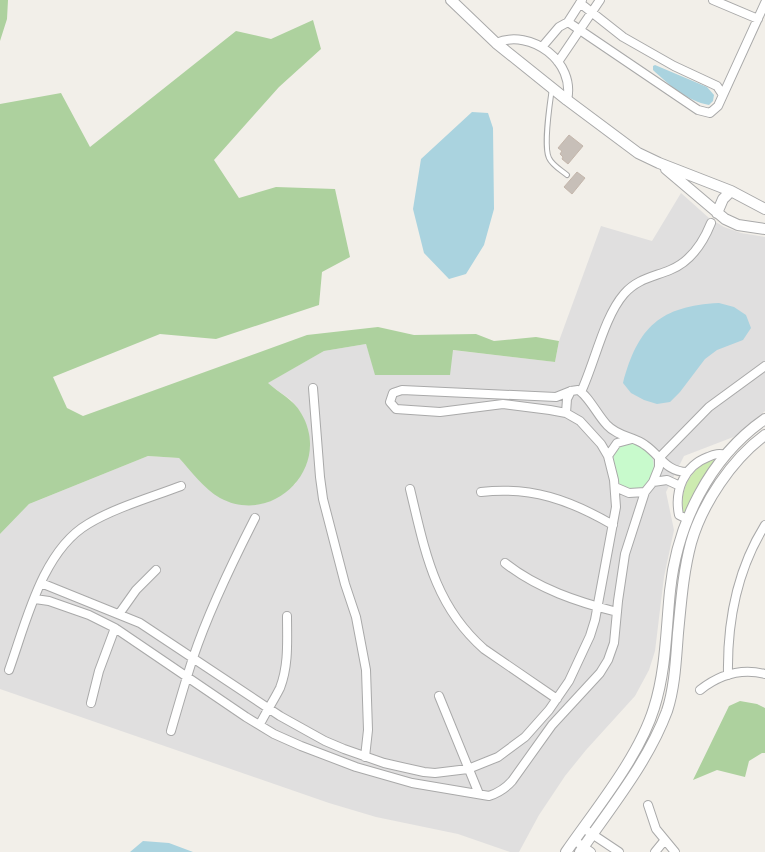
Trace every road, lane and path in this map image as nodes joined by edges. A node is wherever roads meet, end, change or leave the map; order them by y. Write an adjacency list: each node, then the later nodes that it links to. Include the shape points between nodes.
1 (451, 0): 10 (street)
2 (600, 0): 6 (street)
3 (713, 0): 7 (street)
4 (581, 2): 6 (street); 8 (street)
5 (765, 3): 7 (street)
6 (592, 12): 9 (street); 14 (street, via 623,37 674,66 717,86)
7 (758, 19): 14 (street)
8 (568, 22): 9 (street); 11 (street, via 559,27)
9 (580, 30): 12 (street); 14 (street, via 698,110 710,114 718,106)
10 (496, 43): 11 (street, via 505,39 519,39); 13 (street)
11 (542, 47): 12 (street)
12 (558, 62): 15 (street, via 565,74 569,93)
13 (552, 88): 15 (street); 17 (lane, via 548,155 554,165)
14 (723, 95)
15 (567, 100): 16 (street, via 638,153)
16 (659, 163): 18 (street); 20 (street)
17 (567, 175)
18 (731, 191): 19 (street); 20 (street, via 723,199)
19 (765, 209)
20 (717, 213): 22 (street, via 738,225)
21 (711, 223): 26 (street, via 704,238 688,259 668,271 639,281 619,301)
22 (765, 229)
23 (765, 366): 33 (street, via 709,407)
24 (313, 388): 69 (street, via 323,499 360,633 366,670 368,730)
25 (571, 391): 26 (street); 27 (street, via 567,399); 27 (street, via 556,398 399,390 393,393 390,399 391,405 396,409 440,412 503,404)
26 (581, 392): 30 (street, via 607,426 618,434)
27 (566, 413): 32 (street, via 587,427)
28 (765, 419): 31 (street, via 749,430)
29 (765, 435): 34 (street)
30 (632, 439): 32 (street, via 617,444); 33 (street, via 644,443)
31 (726, 455): 34 (street); 35 (street, via 720,453 705,458); 45 (street, via 705,484)
32 (608, 456): 39 (street)
33 (659, 458): 35 (street, via 674,470); 36 (street)
34 (731, 468): 44 (street)
35 (687, 472): 38 (street)
36 (653, 482): 38 (street, via 667,480); 42 (street)
37 (181, 486): 50 (street, via 98,518 79,530 56,553)
38 (680, 486): 45 (street, via 677,500 679,515)
39 (615, 487): 42 (street, via 629,493); 46 (street)
40 (410, 489): 64 (street, via 431,570 441,595 455,618 484,649)
41 (481, 492): 46 (street, via 513,490 543,495 579,507)
42 (645, 492): 53 (street, via 625,554)
43 (255, 518): 57 (street, via 224,580)
44 (701, 518): 45 (street); 74 (street, via 692,542 683,581 674,672 667,710 643,758)
45 (687, 519): 73 (street, via 672,578 663,672 648,726)
46 (614, 525): 52 (street)
47 (765, 525): 60 (street, via 750,554 737,593 728,639)
48 (505, 563): 52 (street, via 545,588)
49 (156, 570): 54 (street, via 136,590)
50 (41, 583): 51 (street); 54 (street)
51 (35, 598): 56 (street, via 89,615); 58 (street)
52 (597, 607): 53 (street); 64 (street, via 584,651)
53 (617, 612): 71 (street, via 612,652 600,673 552,725 508,785 488,796)
54 (119, 614): 57 (street, via 140,623)
55 (287, 616): 66 (street, via 286,667 280,688)
56 (115, 628): 61 (street); 65 (street, via 101,664)
57 (193, 658): 61 (street); 66 (street)
58 (9, 670)
59 (765, 674): 60 (street, via 745,672)
60 (728, 675): 62 (street)
61 (187, 678): 67 (street); 68 (street)
62 (700, 690)
63 (439, 696): 70 (street)
64 (557, 700): 70 (street, via 517,744 498,757)
65 (91, 703)
66 (269, 707): 67 (street); 69 (street, via 325,741)
67 (260, 724): 71 (street, via 274,734 356,767 412,783)
68 (171, 731)
69 (365, 756): 70 (street, via 424,772)
70 (468, 769): 71 (street)
71 (479, 794)
72 (648, 805): 76 (street, via 653,822)
73 (583, 828): 74 (street); 75 (street)
74 (592, 834): 77 (street); 79 (street)
75 (574, 840): 77 (street); 78 (street)
76 (664, 841): 80 (street); 81 (street)
77 (585, 850)
78 (566, 852)
79 (620, 852)
80 (656, 852)
81 (675, 852)

